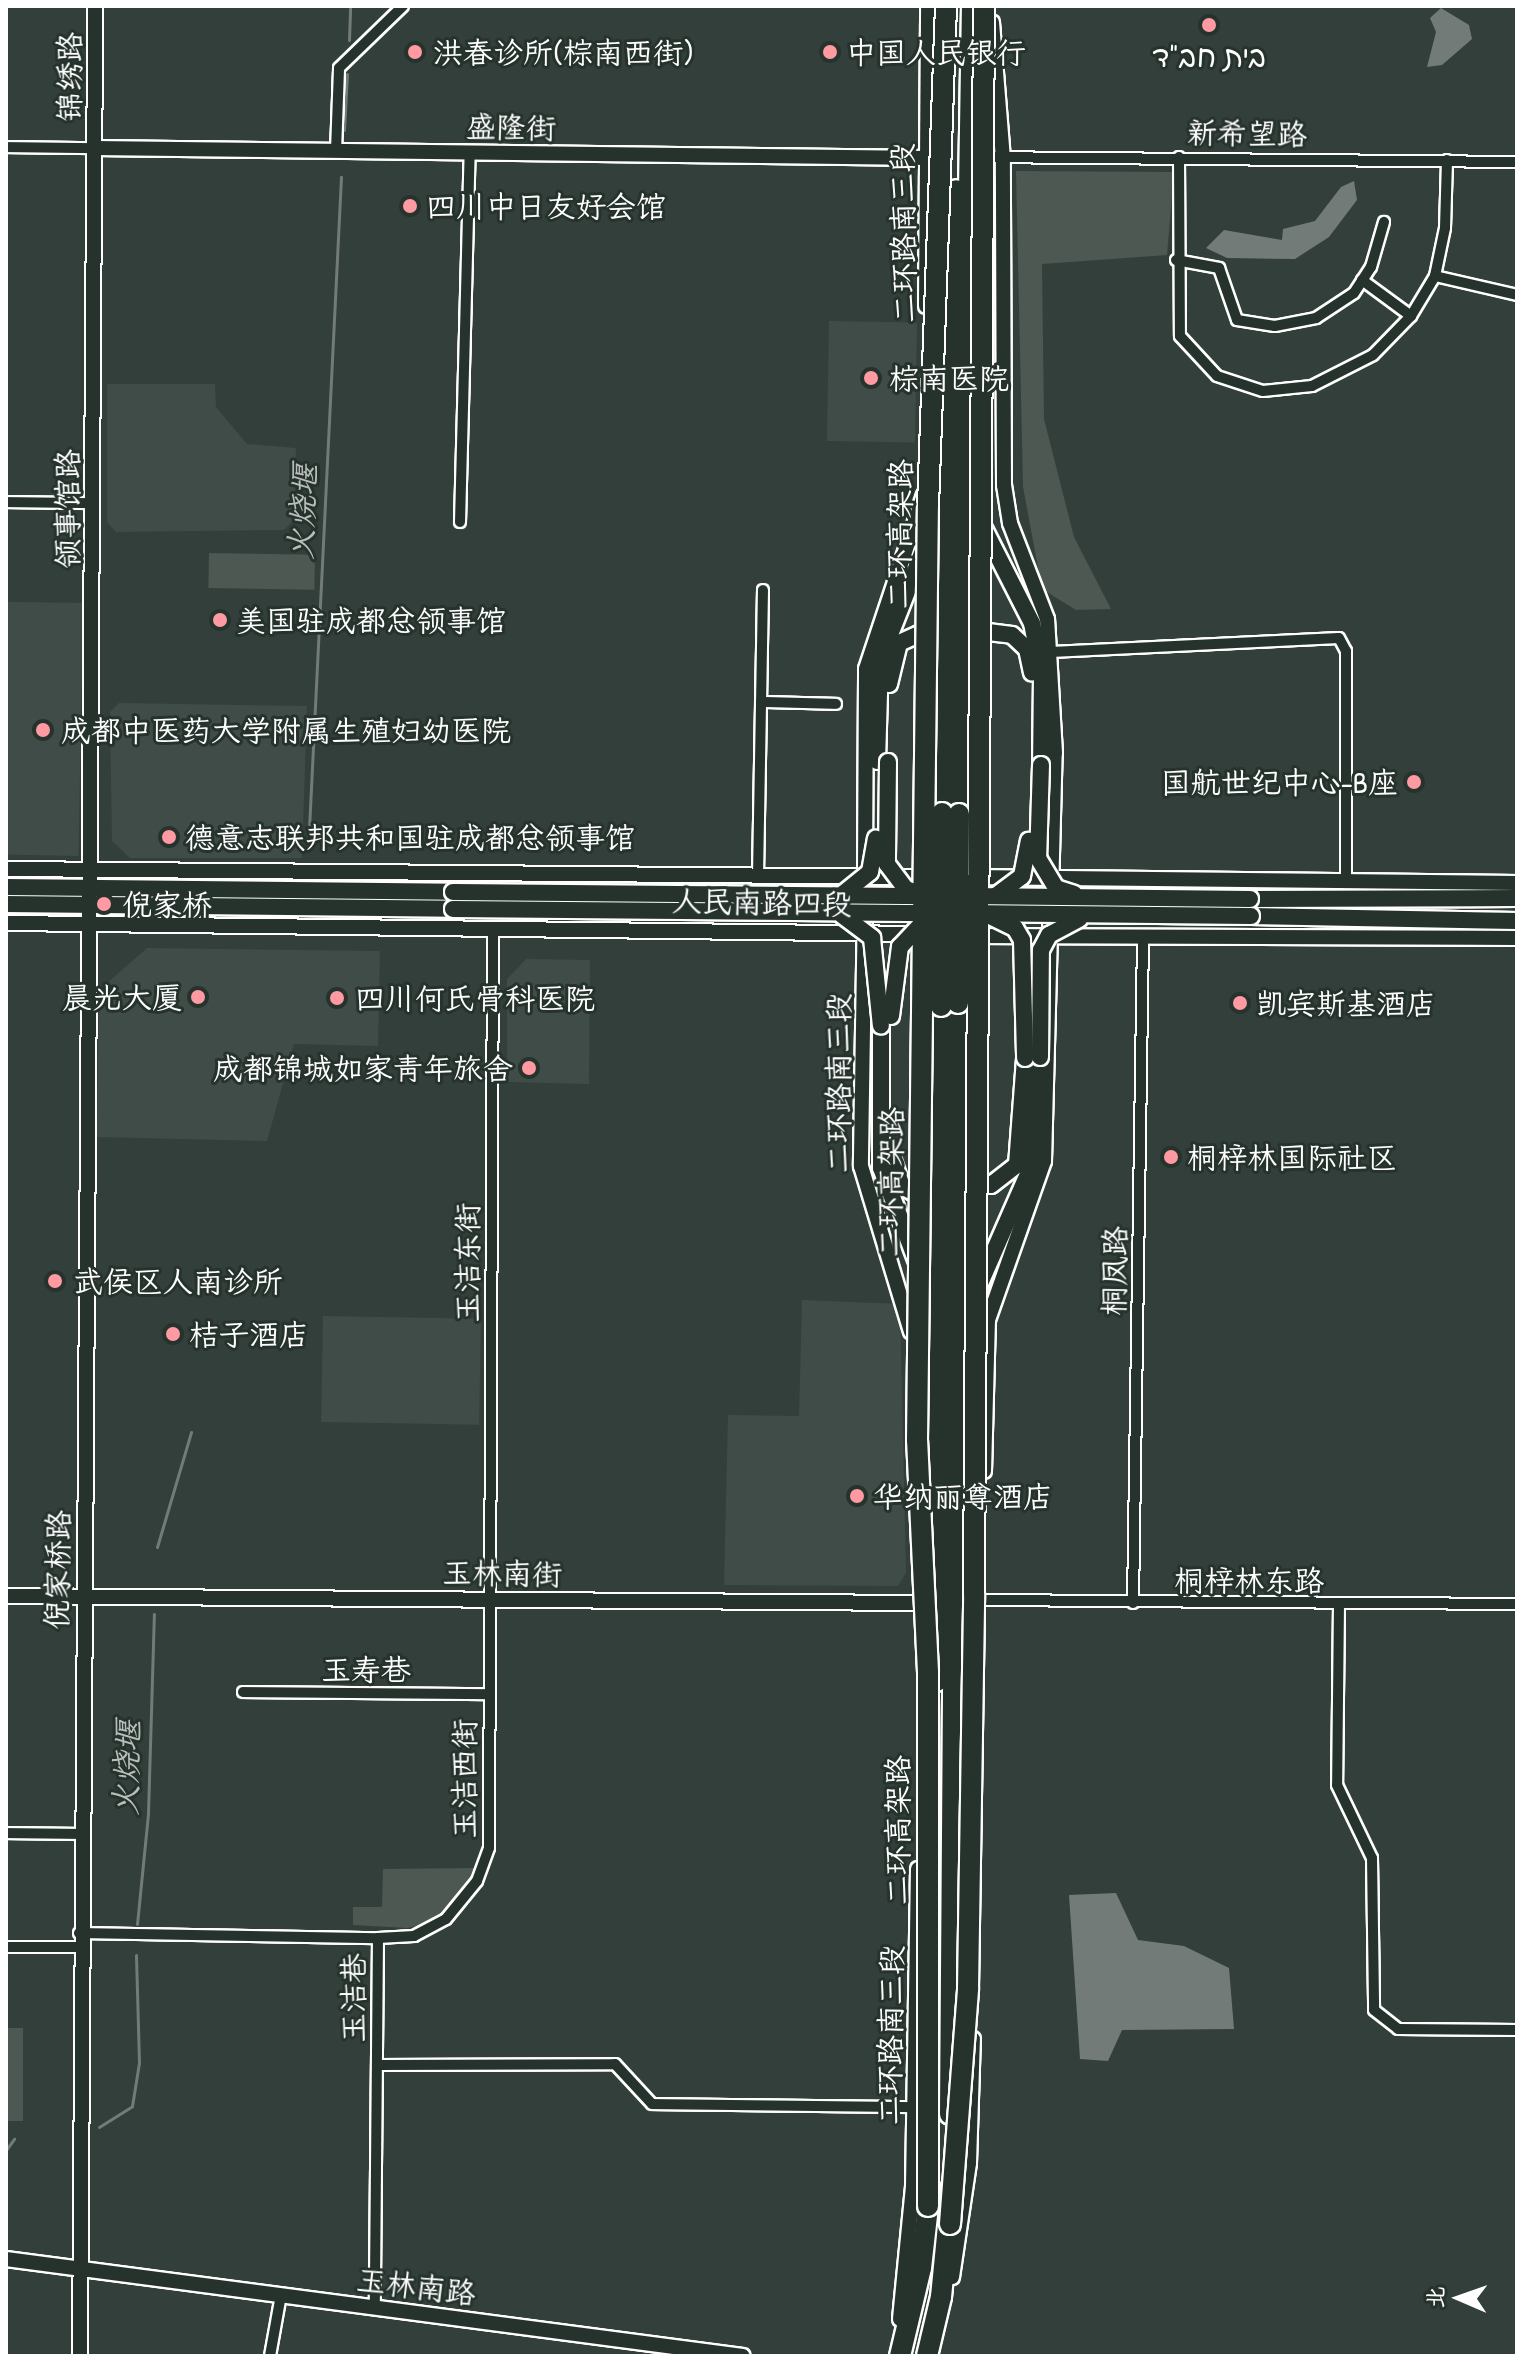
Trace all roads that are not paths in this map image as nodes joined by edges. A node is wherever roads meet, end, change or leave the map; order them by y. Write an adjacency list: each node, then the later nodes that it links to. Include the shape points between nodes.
1 (95, 6): 10 (main road, 锦绣路)
2 (403, 6): 11 (street, via 339,68)
3 (928, 6): 15 (main road, 二环路南三段)
4 (946, 6): 98 (highway, 二环高架路, bridge, via 928,506 917,1410 928,1672)
5 (959, 6): 25 (highway)
6 (972, 6): 25 (highway)
7 (984, 6): 13 (main road); 99 (highway, bridge, via 968,1988)
8 (991, 6): 16 (main road)
9 (6, 147): 10 (street)
10 (94, 148): 11 (main road, 盛隆街); 32 (main road, 领事馆路)
11 (336, 151): 12 (main road, 盛隆街)
12 (470, 152): 15 (main road, 盛隆街); 33 (street)
13 (976, 157): 16 (street, 新希望路); 28 (main road, via 976,302)
14 (1179, 157): 16 (street, 新希望路); 17 (street, 新希望路); 20 (street)
15 (927, 158): 27 (main road, via 950,205); 29 (main road, 二环路南三段, via 926,309)
16 (1003, 159): 23 (main road)
17 (1447, 160): 18 (street, 新希望路); 21 (street, via 1445,228)
18 (1517, 162)
19 (1384, 222): 22 (street)
20 (1176, 260): 22 (street, via 1219,268 1237,320 1275,326 1316,318); 26 (street, via 1180,336 1217,376 1263,391 1312,386 1373,355)
21 (1435, 276): 24 (street); 26 (street)
22 (1362, 280): 26 (street)
23 (1001, 284): 28 (main road); 35 (main road, via 1004,485 1010,523 1047,619)
24 (1517, 295)
25 (962, 301): 28 (highway)
26 (1411, 316)
27 (946, 336): 28 (main road); 29 (main road)
28 (961, 374): 29 (highway); 30 (highway)
29 (947, 404): 30 (highway); 44 (main road, 二环路南三段, via 939,447 866,669)
30 (959, 500): 35 (main road, via 1016,581); 36 (highway); 37 (highway); 54 (main road, bridge, via 889,626 880,660 874,862)
31 (6, 502): 32 (street)
32 (94, 503): 42 (main road, 领事馆路)
33 (460, 522)
34 (763, 590): 38 (street)
35 (1039, 651): 36 (main road, via 1012,635 988,632); 45 (main road); 46 (street, via 1339,638 1346,651); 50 (main road, bridge, via 1028,861 1014,886); 55 (main road, bridge, via 1038,858 1056,888)
36 (963, 668): 40 (highway)
37 (948, 684): 40 (highway); 49 (main road, bridge, via 938,642 919,634 899,643 890,678 887,864 906,889)
38 (761, 702): 39 (street); 43 (street)
39 (836, 704)
40 (951, 814): 67 (highway, bridge)
41 (6, 869): 42 (main road, 人民南路四段)
42 (91, 870): 43 (main road, 人民南路四段); 51 (main road, 倪家桥路)
43 (758, 876): 44 (main road, 人民南路四段)
44 (865, 877): 45 (main road, 人民南路四段); 62 (main road, 二环路南三段)
45 (1053, 878): 46 (main road, 人民南路四段); 64 (main road)
46 (1346, 881): 47 (main road, 人民南路四段)
47 (1517, 883)
48 (6, 887): 51 (main road, 人民南路四段)
49 (934, 896): 50 (main road, 人民南路四段, bridge); 54 (main road, 人民南路四段, bridge)
50 (990, 896): 55 (main road, 人民南路四段, bridge)
51 (90, 897): 53 (main road, 人民南路四段); 54 (main road, 人民南路四段, bridge); 60 (main road, 倪家桥路)
52 (1517, 898): 55 (main road, 人民南路四段, bridge, via 1250,899)
53 (6, 904)
54 (837, 904): 56 (main road, 人民南路四段, bridge); 70 (main road, bridge, via 861,924 878,962 881,1168)
55 (1095, 906): 57 (main road, 人民南路四段, bridge); 58 (main road, 人民南路四段, bridge, via 1251,916); 66 (main road, bridge, via 1062,926 1041,950)
56 (933, 913): 57 (main road, 人民南路四段, bridge); 67 (main road, bridge, via 906,935 892,972 887,1128 891,1166 913,1192 935,1179)
57 (984, 914): 66 (main road, bridge, via 1015,928 1022,940)
58 (1517, 921)
59 (6, 923): 60 (main road, 人民南路四段)
60 (89, 924): 61 (main road, 人民南路四段); 78 (main road, 倪家桥路)
61 (493, 927): 62 (main road, 人民南路四段); 79 (street, 玉洁东街)
62 (865, 931): 64 (main road, 人民南路四段); 75 (main road, 二环路南三段, via 861,1166 911,1329)
63 (1517, 938): 65 (main road, 人民南路四段)
64 (1053, 939): 65 (main road, 人民南路四段); 68 (main road, via 1044,1161)
65 (1143, 939): 82 (street, 桐凤路)
66 (1028, 1146): 67 (main road, via 1005,1180 991,1185 975,1183); 69 (main road, via 1021,1197)
67 (949, 1152): 70 (highway); 71 (highway)
68 (1004, 1264): 69 (main road); 76 (main road, via 988,1320)
69 (982, 1276): 71 (main road)
70 (936, 1312): 72 (highway)
71 (955, 1367): 74 (highway, via 965,1419); 85 (highway)
72 (934, 1398): 73 (highway); 85 (highway, via 940,1433)
73 (930, 1444): 75 (main road); 103 (highway, via 931,2056 923,2207)
74 (964, 1481): 76 (main road); 91 (highway)
75 (913, 1489): 81 (main road, 二环路南三段)
76 (983, 1535): 80 (main road)
77 (6, 1596): 78 (main road, 玉林南街)
78 (83, 1596): 79 (main road, 玉林南街); 90 (main road, 倪家桥路)
79 (489, 1599): 81 (main road, 玉林南街); 87 (street, 玉洁西街)
80 (982, 1600): 82 (street, 桐梓林东路); 88 (main road)
81 (921, 1603): 97 (main road, 二环路南三段)
82 (1133, 1603): 83 (street, 桐梓林东路)
83 (1339, 1604): 84 (street, 桐梓林东路); 95 (street, via 1337,1785 1372,1858 1374,2010 1398,2029)
84 (1517, 1604)
85 (945, 1657): 98 (highway, bridge, via 937,2074); 99 (highway, bridge)
86 (243, 1692): 87 (street, 玉寿巷)
87 (489, 1694): 92 (street, 玉洁西街, via 486,1864 446,1919 414,1936)
88 (976, 1768): 91 (main road); 111 (main road, via 970,2148)
89 (6, 1833): 90 (street)
90 (80, 1834): 93 (main road, 倪家桥路)
91 (961, 1839): 111 (highway, via 956,2118)
92 (378, 1938): 93 (street, 玉洁巷); 96 (street, 玉洁巷)
93 (79, 1940): 94 (street, 玉洁巷); 101 (main road, 倪家桥路)
94 (6, 1947)
95 (1517, 2030)
96 (377, 2065): 97 (street, via 615,2064 652,2104); 104 (street, 玉洁巷)
97 (916, 2107): 103 (main road, 二环路南三段)
98 (928, 2206): 109 (highway, 二环高架路)
99 (950, 2224): 110 (highway)
100 (6, 2259): 101 (main road, 玉林南路)
101 (81, 2272): 102 (main road, 玉林南路); 105 (main road, 倪家桥路)
102 (281, 2295): 104 (main road, 玉林南路); 106 (street)
103 (903, 2299): 108 (main road, 二环路南三段)
104 (375, 2307): 107 (main road, 玉林南路)
105 (80, 2356)
106 (270, 2356)
107 (743, 2356)
108 (893, 2356)
109 (900, 2356)
110 (927, 2356)
111 (936, 2356)

